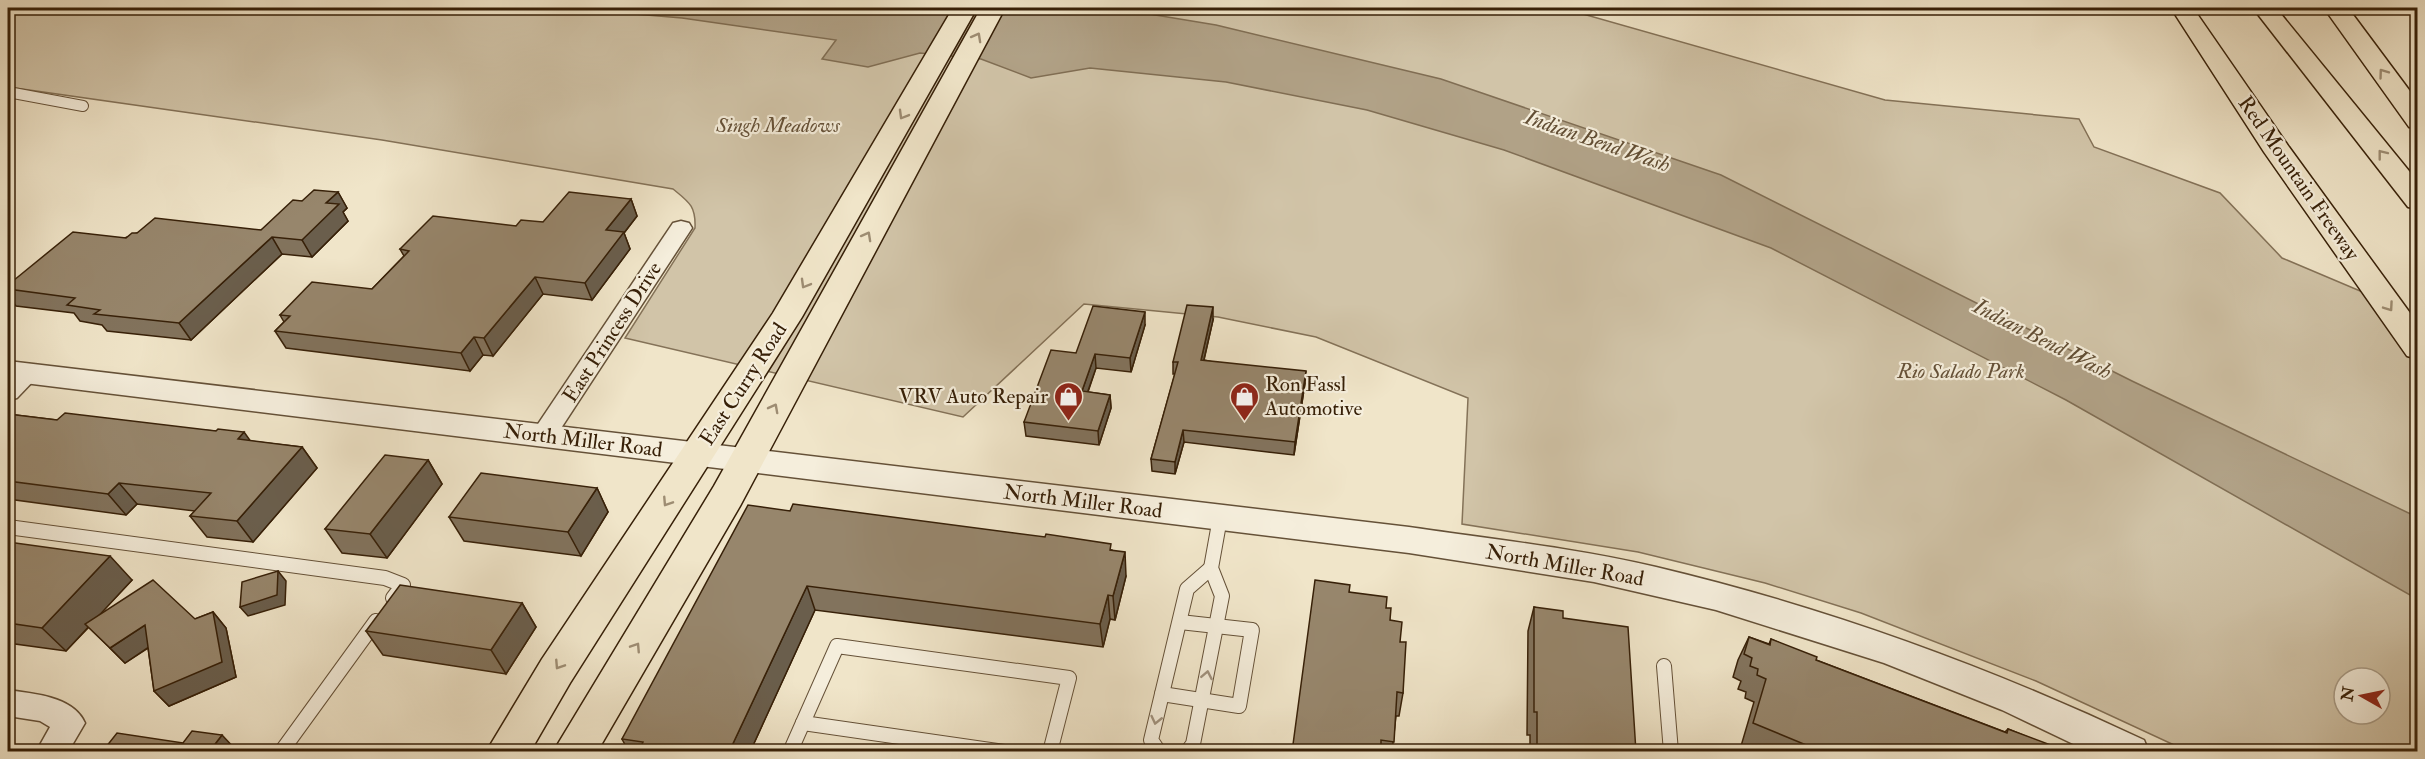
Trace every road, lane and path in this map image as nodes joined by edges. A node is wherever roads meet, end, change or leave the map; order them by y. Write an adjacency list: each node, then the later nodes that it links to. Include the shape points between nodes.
1 (966, 8): 8 (main road, East Curry Road)
2 (993, 8): 8 (main road, East Curry Road, one-way to 2)
3 (2159, 8): 7 (main road)
4 (2182, 8): 7 (main road, Red Mountain Freeway)
5 (2264, 8): 12 (main road, one-way to 5)
6 (2336, 8): 11 (main road, one-way to 6)
7 (2202, 35): 14 (main road, Red Mountain Freeway, one-way to 14, via 2278,152)
8 (946, 65): 17 (main road, East Curry Road, one-way to 17); 18 (main road, East Curry Road, one-way to 8)
9 (8, 92): 10 (lane)
10 (83, 106)
11 (2418, 121)
12 (2418, 201)
13 (681, 228): 16 (street, East Princess Drive)
14 (2418, 348)
15 (14, 379): 16 (street, North Miller Road)
16 (543, 436): 17 (street, North Miller Road)
17 (699, 454): 18 (street, North Miller Road); 31 (main road, East Curry Road, one-way to 31)
18 (746, 459): 19 (street, North Miller Road); 32 (main road, East Curry Road, one-way to 18, via 669,597)
19 (1220, 518): 21 (lane); 39 (street, North Miller Road, via 1409,540 1655,581 1796,618 1922,661)
20 (8, 527): 30 (lane, via 362,575 403,585)
21 (1211, 568): 22 (lane, via 1187,589); 23 (lane, via 1222,596)
22 (1180, 622): 23 (lane); 25 (lane)
23 (1216, 626): 26 (lane, one-way to 23); 26 (lane, via 1252,630 1239,706)
24 (1664, 666): 38 (lane)
25 (1162, 694): 26 (lane); 36 (lane, one-way to 36, via 1151,740)
26 (1202, 700): 37 (lane, via 1193,744)
27 (8, 703): 29 (street, via 46,709 70,723)
28 (803, 723): 33 (lane); 34 (lane); 35 (lane, via 837,646 1069,678)
29 (51, 752)
30 (281, 752)
31 (507, 752)
32 (574, 752)
33 (790, 752)
34 (1004, 752)
35 (1050, 752)
36 (1159, 752)
37 (1187, 752)
38 (1671, 752)
39 (2130, 752)

